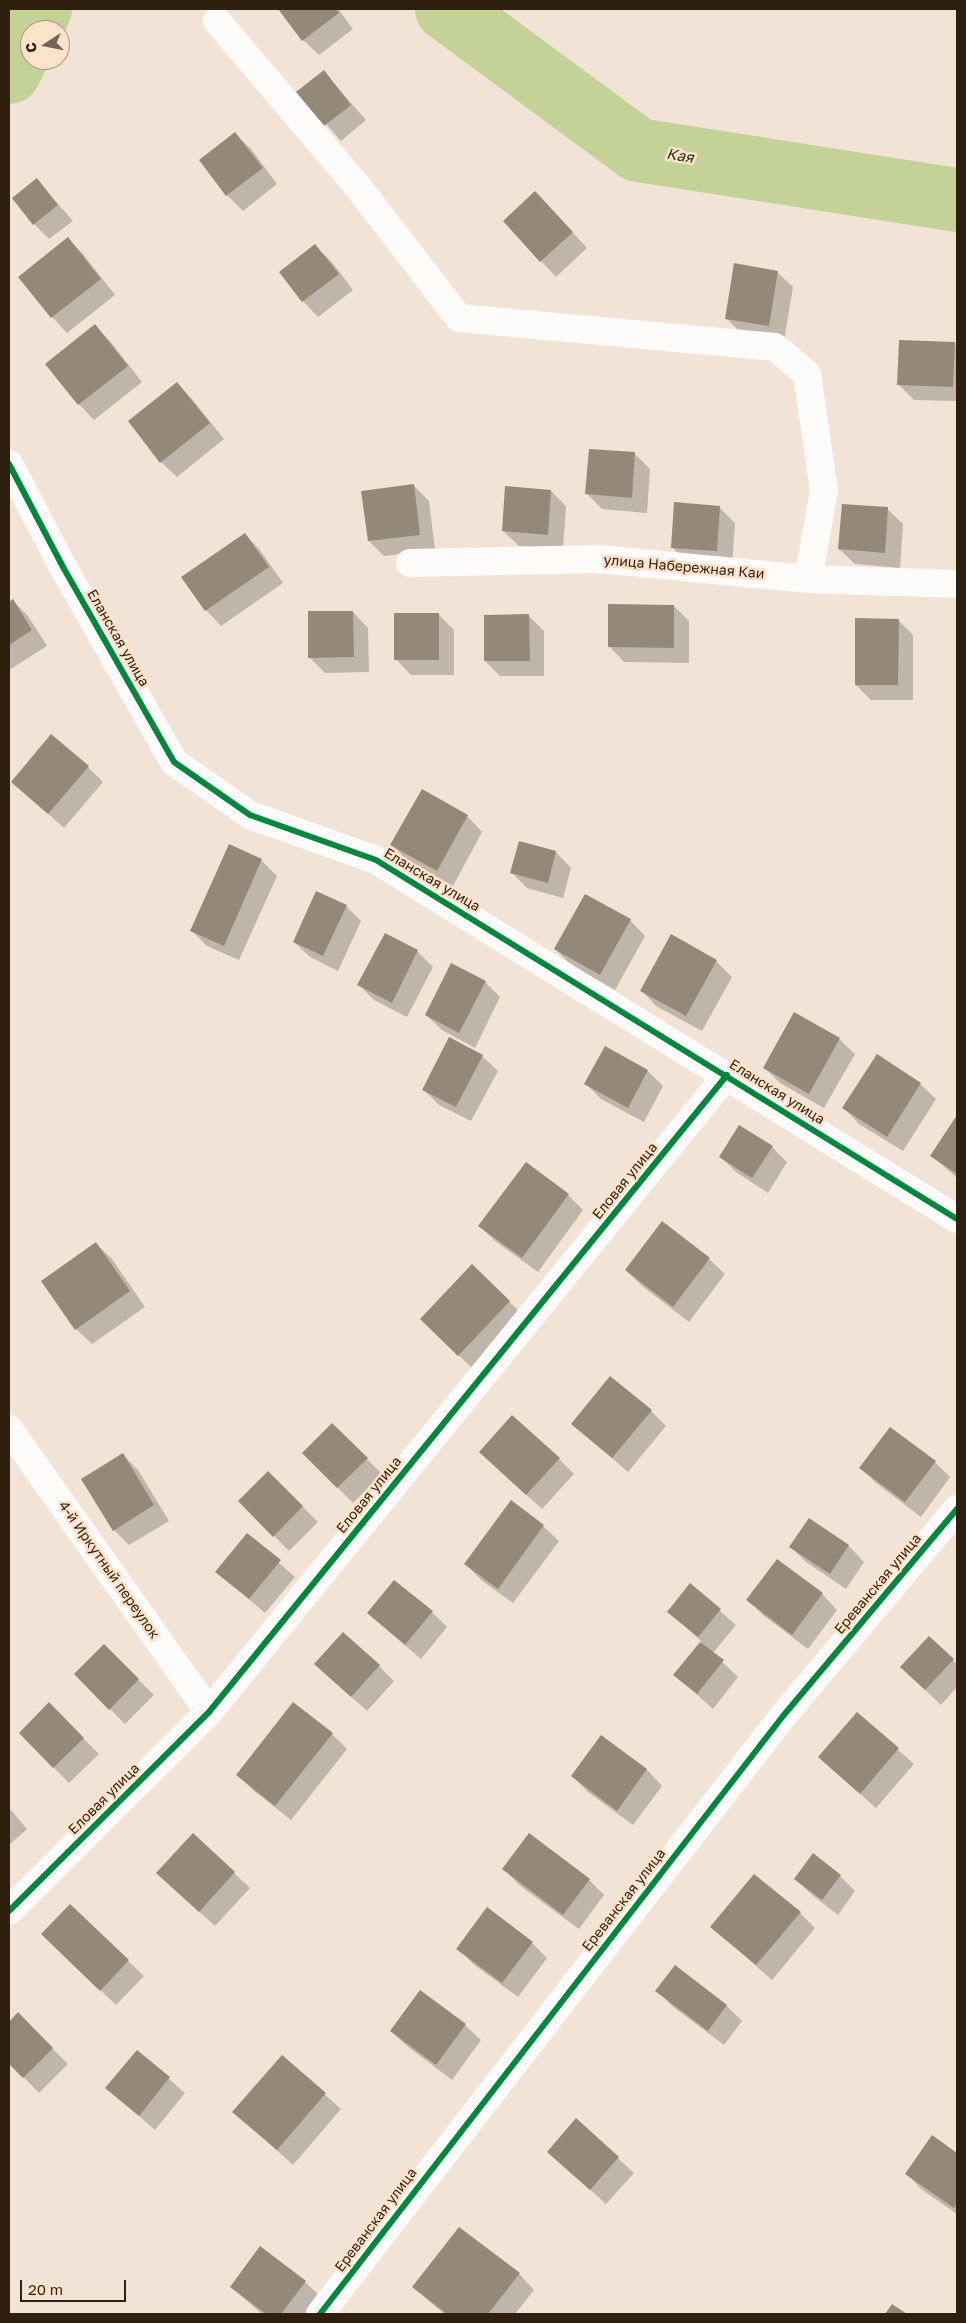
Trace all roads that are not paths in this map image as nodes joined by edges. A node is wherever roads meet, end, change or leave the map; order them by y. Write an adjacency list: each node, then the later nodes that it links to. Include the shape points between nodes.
1 (217, 21): 4 (street, via 358,187 459,318 775,347 807,374 824,491)
2 (9, 464): 6 (street, Еланская улица, via 63,567 174,762 250,815 376,860)
3 (410, 563): 4 (street, улица Набережная Каи, via 599,559)
4 (808, 579): 5 (street, улица Набережная Каи)
5 (957, 584)
6 (727, 1075): 7 (street, Еланская улица); 10 (street, Еловая улица)
7 (957, 1219)
8 (9, 1429): 10 (street, 4-й Иркутный переулок)
9 (957, 1509): 12 (street, Ереванская улица, via 783,1716)
10 (209, 1712): 11 (street, Еловая улица)
11 (9, 1911)
12 (320, 2314)

